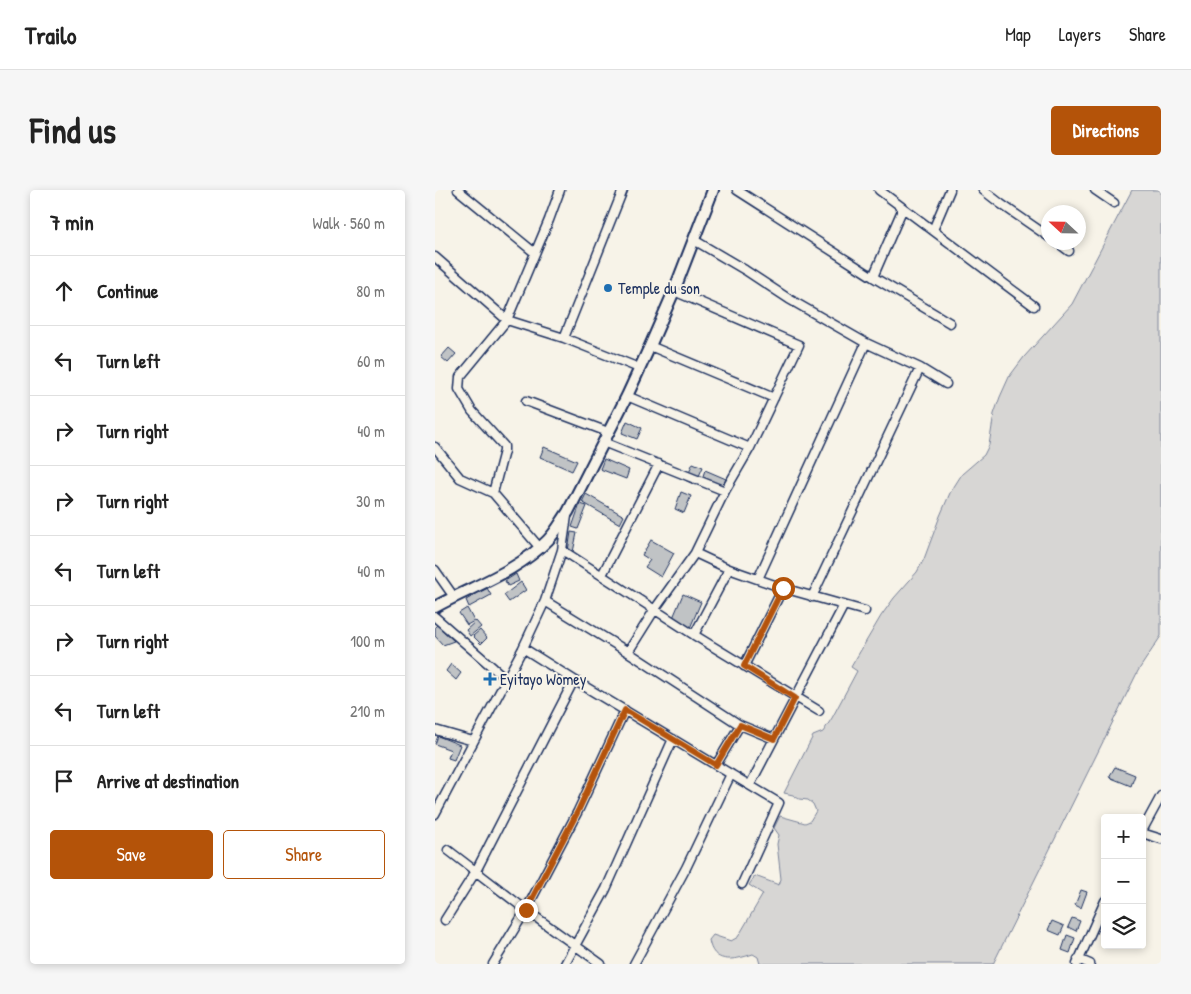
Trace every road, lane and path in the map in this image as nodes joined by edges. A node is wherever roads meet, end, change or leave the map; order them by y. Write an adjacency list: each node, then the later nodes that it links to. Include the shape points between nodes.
1 (458, 190): 15 (street)
2 (561, 190): 15 (street)
3 (623, 190): 22 (street)
4 (713, 190): 14 (main road)
5 (737, 190): 17 (street)
6 (879, 190): 11 (street)
7 (950, 190): 12 (street)
8 (983, 190): 13 (street)
9 (1095, 190): 10 (street)
10 (1114, 204)
11 (903, 208): 12 (street); 17 (street)
12 (933, 230): 19 (street)
13 (1041, 232)
14 (694, 240): 18 (main road); 23 (street)
15 (535, 253): 20 (street)
16 (435, 257): 20 (street)
17 (873, 277): 21 (street)
18 (674, 291): 24 (main road); 29 (street, via 799,345)
19 (1034, 306)
20 (507, 320): 22 (street); 36 (street, via 460,377 459,389 472,411 503,446)
21 (950, 323)
22 (564, 338): 25 (street)
23 (866, 343): 26 (street); 44 (street)
24 (650, 346): 25 (main road); 29 (street)
25 (639, 368): 28 (main road)
26 (921, 368): 27 (street); 47 (street)
27 (946, 384)
28 (627, 396): 31 (main road); 33 (street)
29 (774, 398): 33 (street)
30 (526, 401): 31 (street)
31 (606, 437): 34 (street); 37 (main road)
32 (435, 447): 36 (street, via 460,478)
33 (750, 448): 35 (street)
34 (659, 464): 35 (street); 43 (street)
35 (725, 492): 40 (street)
36 (493, 493): 38 (street)
37 (568, 512): 38 (main road); 39 (street)
38 (540, 548): 46 (main road, via 500,575)
39 (562, 550): 43 (street); 48 (street)
40 (695, 553): 41 (street); 51 (street)
41 (729, 569): 44 (street); 54 (street)
42 (435, 570): 46 (street)
43 (602, 575): 51 (street)
44 (758, 579): 45 (street)
45 (783, 588): 47 (street); 57 (street)
46 (454, 597): 50 (main road)
47 (812, 597): 49 (street)
48 (545, 602): 55 (street); 56 (street)
49 (844, 605): 52 (street); 60 (street)
50 (435, 607)
51 (655, 609): 54 (street); 56 (street)
52 (865, 611)
53 (435, 617): 58 (street)
54 (694, 635): 57 (street)
55 (523, 648): 58 (street); 59 (street)
56 (628, 652): 63 (street)
57 (744, 666): 60 (street)
58 (506, 679): 67 (street)
59 (574, 680): 61 (street); 77 (street)
60 (795, 698): 62 (street); 66 (street)
61 (625, 710): 65 (street); 80 (street, via 578,811)
62 (819, 711)
63 (740, 725): 66 (street); 68 (street)
64 (435, 730): 67 (street)
65 (673, 739): 68 (street); 82 (street, via 607,889)
66 (774, 739): 70 (street)
67 (473, 741): 72 (street)
68 (716, 765): 69 (street)
69 (731, 774): 70 (street); 87 (street, via 686,868)
70 (750, 786): 78 (street, via 779,803)
71 (1161, 796): 73 (street)
72 (435, 814)
73 (1146, 824)
74 (1146, 834): 75 (street)
75 (1161, 840)
76 (448, 850): 77 (street)
77 (476, 871): 80 (street); 81 (street)
78 (742, 884)
79 (1104, 904): 83 (street)
80 (526, 910): 82 (street); 84 (street)
81 (445, 920)
82 (575, 945): 85 (street); 86 (street)
83 (1077, 962): 88 (street)
84 (493, 964)
85 (565, 964)
86 (601, 964)
87 (634, 964)
88 (1090, 964)

